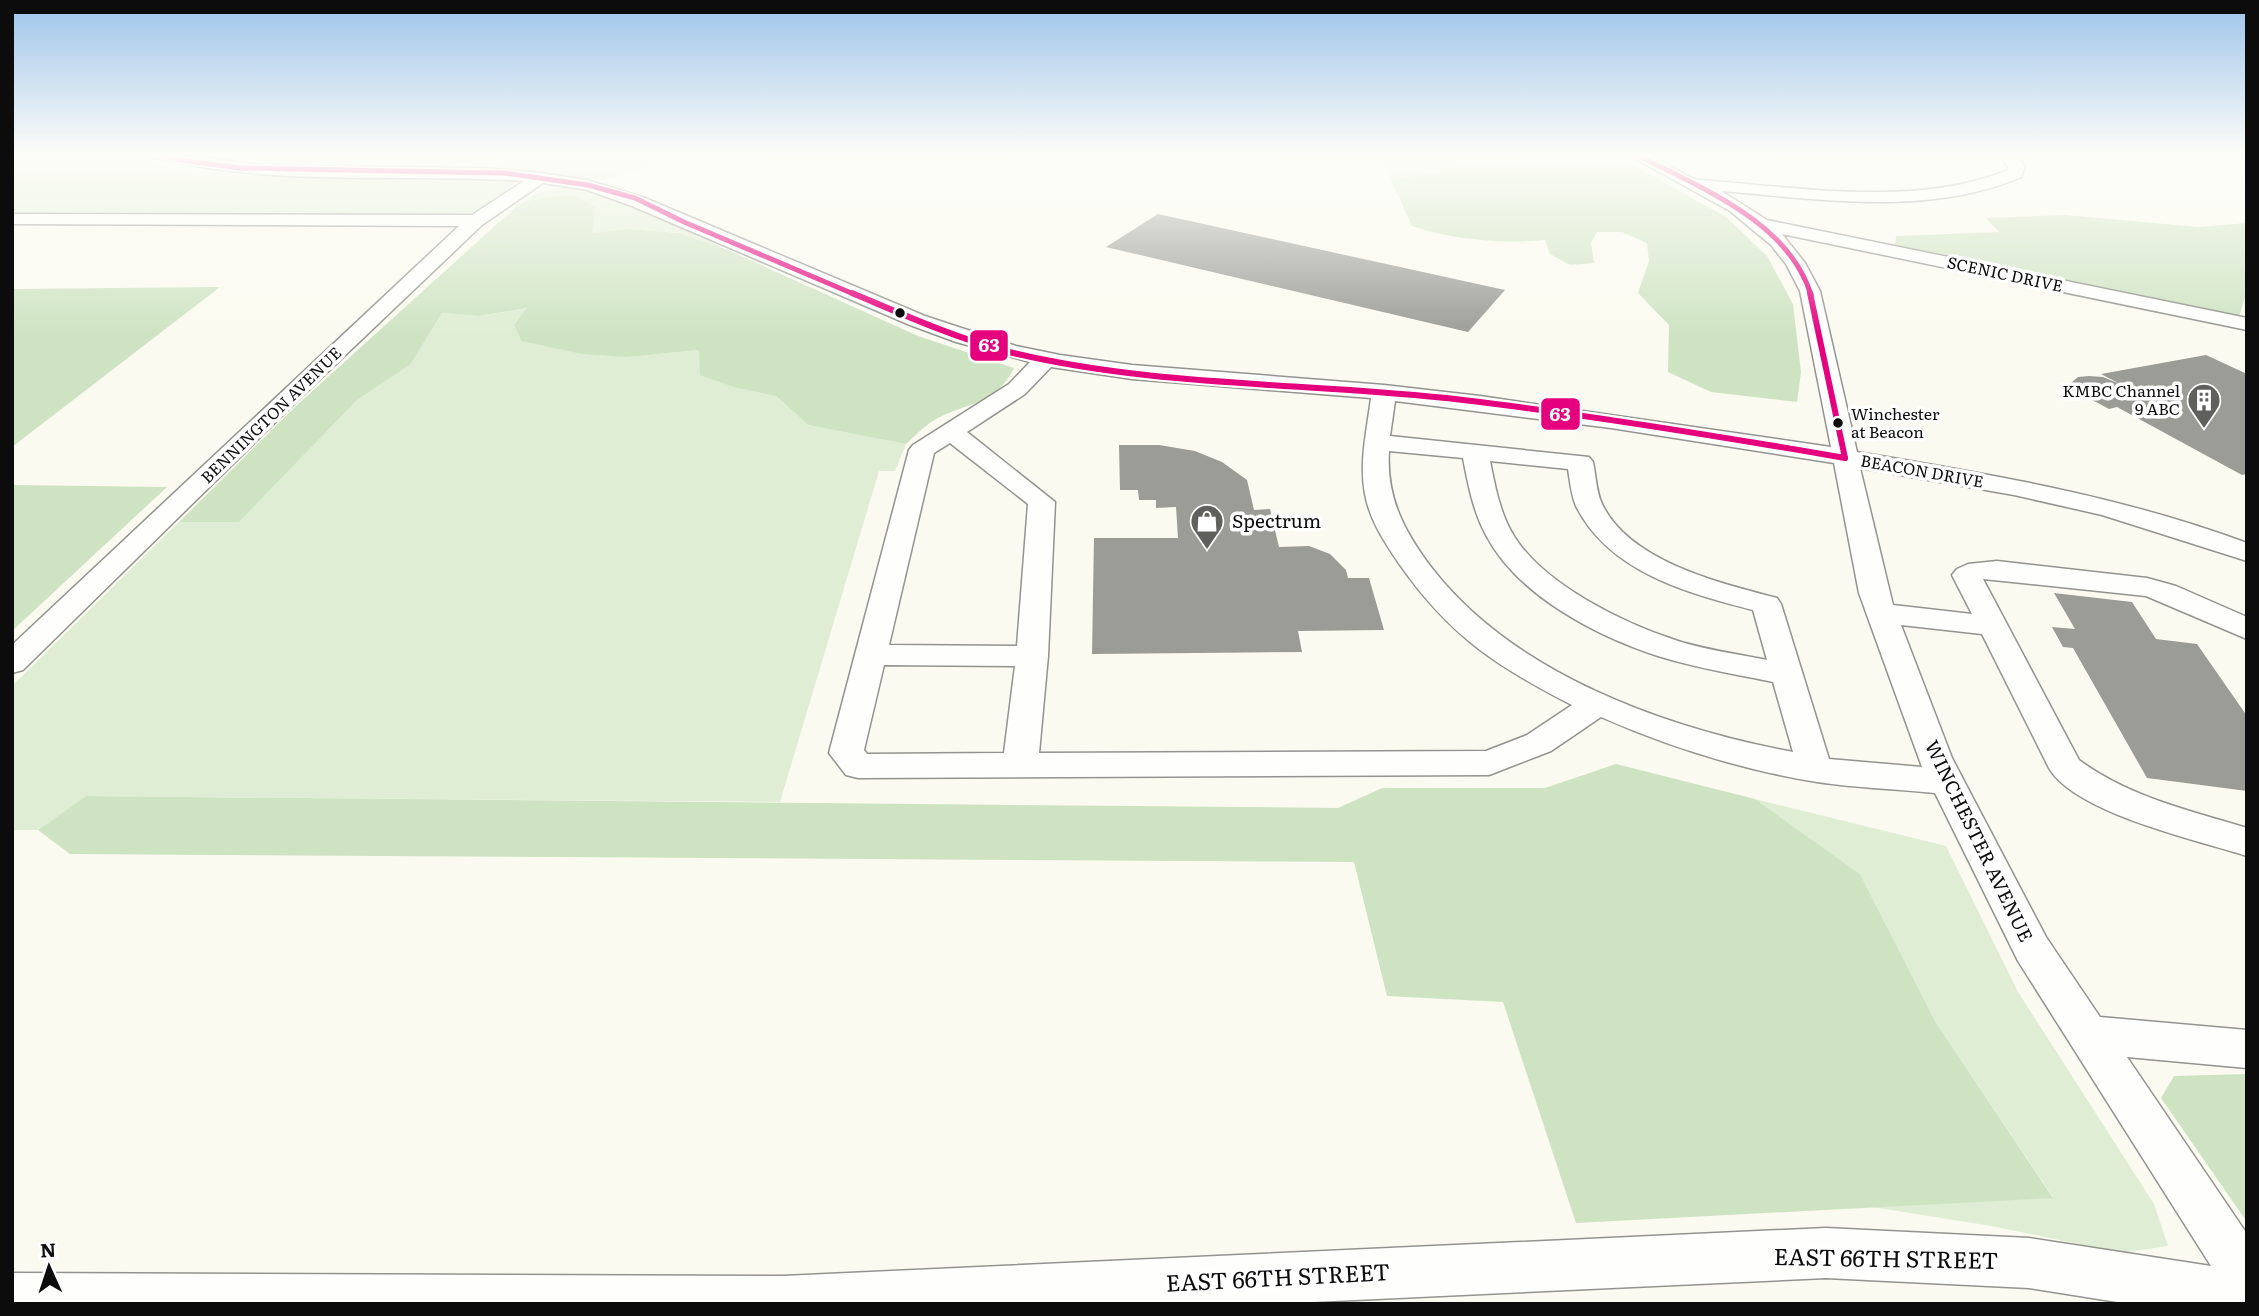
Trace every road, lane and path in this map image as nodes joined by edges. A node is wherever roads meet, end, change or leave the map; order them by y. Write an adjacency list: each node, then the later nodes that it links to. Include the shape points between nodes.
1 (484, 215): 7 (street, BENNINGTON AVENUE)
2 (675, 215): 9 (street, BEACON DRIVE, via 923,323)
3 (1749, 215): 6 (street, WINCHESTER AVENUE)
4 (1760, 215): 6 (street)
5 (12, 219): 7 (street)
6 (1757, 220): 8 (street, SCENIC DRIVE); 14 (street, WINCHESTER AVENUE, via 1800,267 1810,291)
7 (476, 221): 21 (street, BENNINGTON AVENUE)
8 (2247, 324)
9 (1046, 359): 10 (street, BEACON DRIVE, via 1127,372); 11 (street, via 1017,389)
10 (1384, 393): 12 (street); 14 (street, BEACON DRIVE, via 1669,429)
11 (951, 432): 19 (street, via 922,450); 20 (street, via 1042,502)
12 (1378, 442): 13 (street); 23 (street, via 1378,492 1387,523 1439,597 1469,627 1520,663)
13 (1475, 452): 22 (street, via 1487,510 1502,540 1535,578 1591,613 1667,648); 22 (street, via 1580,462 1589,504 1603,527 1639,559 1709,590 1766,604)
14 (1845, 458): 15 (street, BEACON DRIVE, via 2079,501); 16 (street, WINCHESTER AVENUE)
15 (2247, 553)
16 (1882, 612): 17 (street); 26 (street, WINCHESTER AVENUE)
17 (1993, 626): 18 (street, via 1966,575 1978,570 2147,587); 27 (street, via 2066,768 2083,783 2118,800)
18 (2247, 629)
19 (871, 655): 20 (street); 24 (street, via 846,752 859,766)
20 (1032, 656): 24 (street)
21 (12, 663)
22 (1787, 675): 25 (street)
23 (1597, 704): 24 (street, via 1539,743 1489,763); 25 (street, via 1710,744)
24 (1020, 765)
25 (1815, 769): 26 (street)
26 (1948, 782): 28 (street, WINCHESTER AVENUE, via 2032,949)
27 (2247, 842)
28 (2088, 1035): 29 (street); 30 (street, WINCHESTER AVENUE)
29 (2247, 1049)
30 (2247, 1278)
31 (2247, 1297): 32 (street, EAST 66TH STREET, via 2029,1263 1826,1253 783,1301)
32 (12, 1298)

